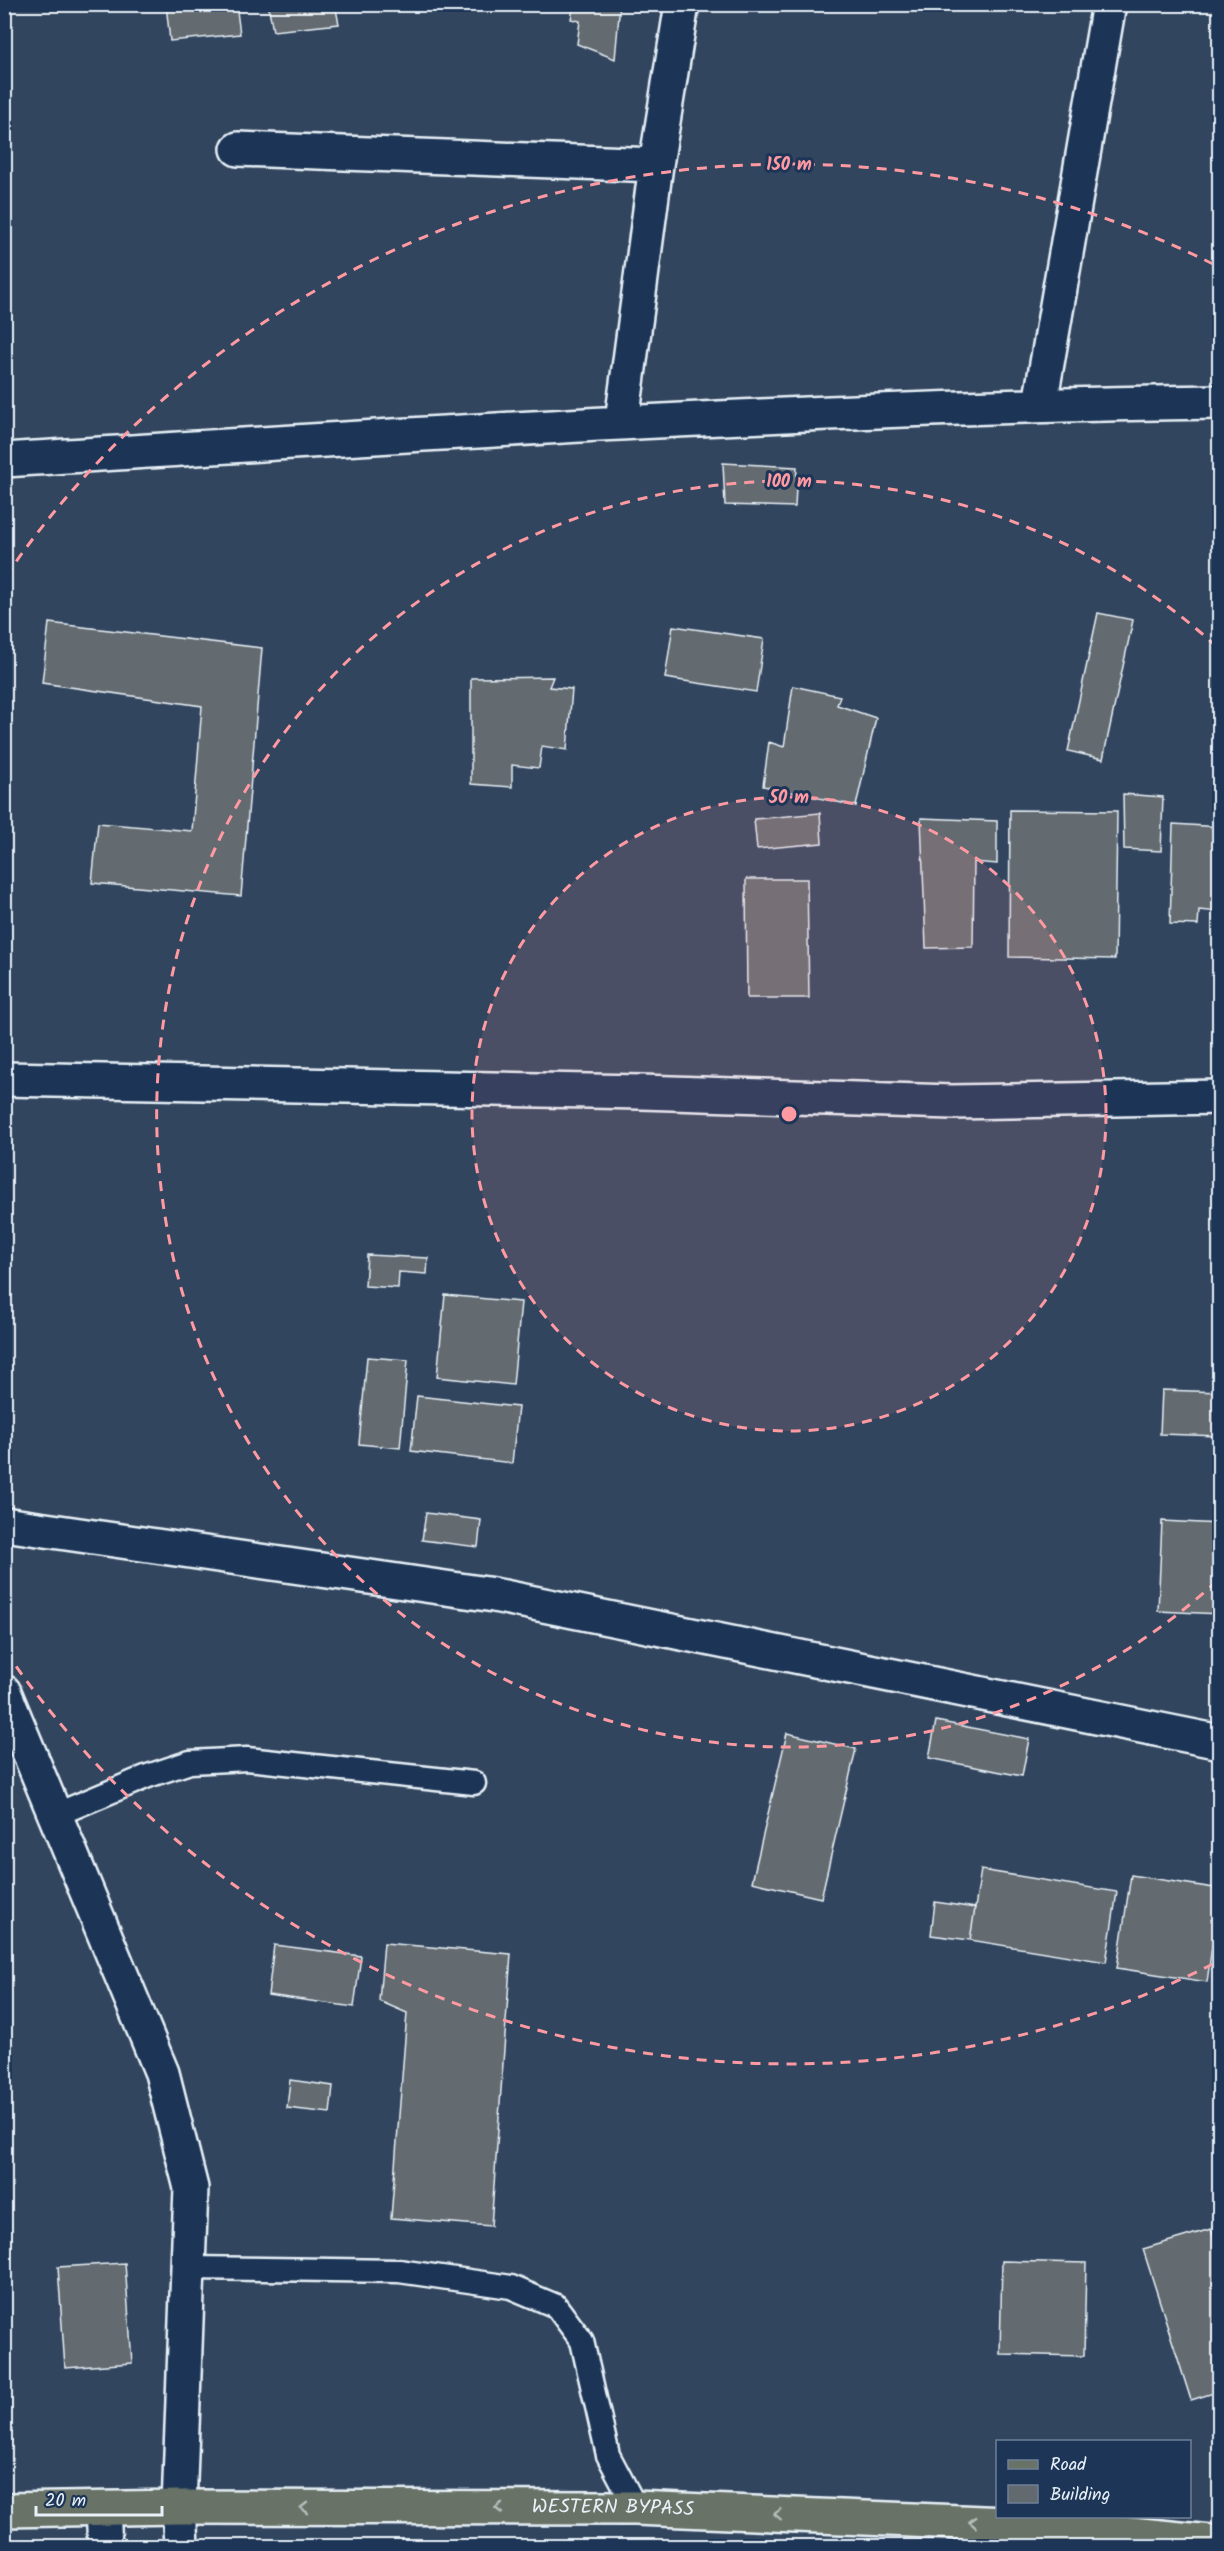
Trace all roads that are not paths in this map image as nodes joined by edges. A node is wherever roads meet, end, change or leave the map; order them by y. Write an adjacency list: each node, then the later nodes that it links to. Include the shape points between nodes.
1 (682, 4): 4 (street)
2 (1109, 4): 6 (street)
3 (237, 149): 4 (street)
4 (656, 165): 7 (street)
5 (1220, 402): 6 (street)
6 (1040, 405): 7 (street)
7 (622, 422): 8 (street)
8 (4, 460)
9 (4, 1079): 10 (street, via 952,1102)
10 (1220, 1097)
11 (4, 1524): 13 (street, via 494,1595)
12 (4, 1692): 15 (street)
13 (1220, 1742)
14 (474, 1783): 15 (lane, via 247,1759 190,1762)
15 (55, 1815): 16 (street, via 162,2073 192,2188)
16 (189, 2268): 17 (street); 18 (lane, via 399,2271 511,2287 556,2306 582,2341 608,2455)
17 (179, 2507): 18 (main road, WESTERN BYPASS, one-way to 17); 20 (main road, WESTERN BYPASS); 23 (street)
18 (636, 2508): 21 (main road, WESTERN BYPASS, one-way to 18, via 1051,2526)
19 (4, 2510): 20 (main road, WESTERN BYPASS)
20 (103, 2510): 22 (street)
21 (1220, 2543)
22 (105, 2547)
23 (181, 2547)

